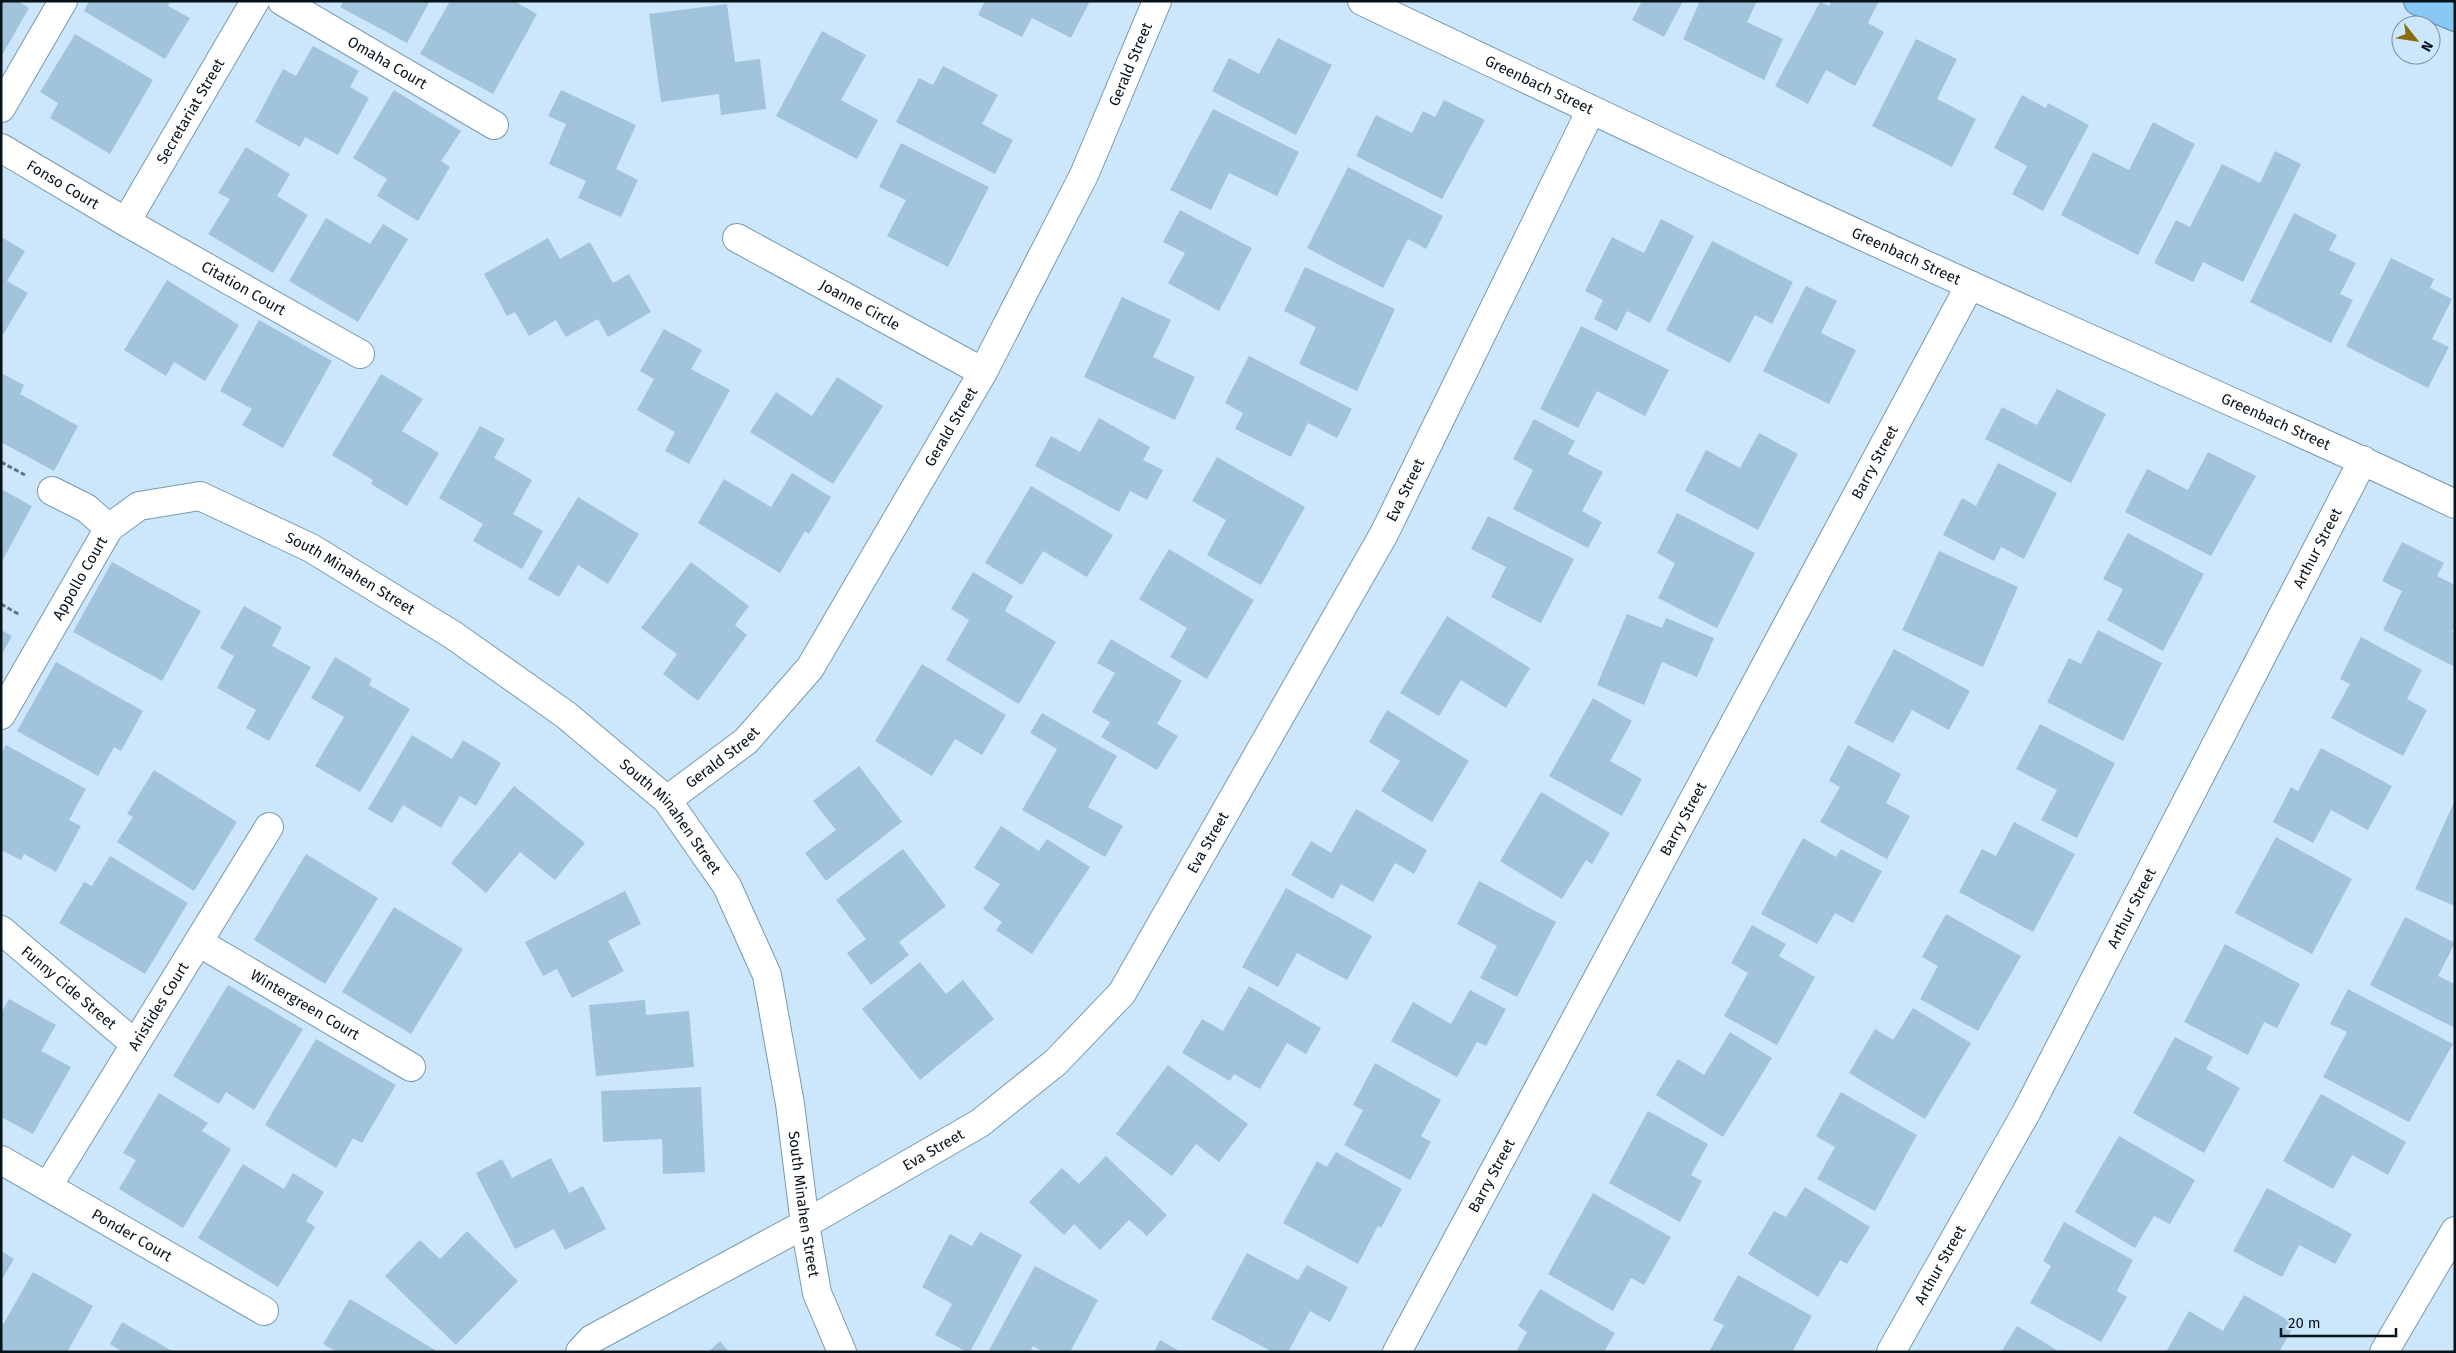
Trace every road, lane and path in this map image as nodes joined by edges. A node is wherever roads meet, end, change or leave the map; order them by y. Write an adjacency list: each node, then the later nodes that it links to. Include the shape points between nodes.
1 (63, 1): 8 (street)
2 (255, 1): 12 (street, Secretariat Street)
3 (282, 1): 10 (street, Omaha Court)
4 (1157, 1): 16 (street, Gerald Street, via 1084,175)
5 (1362, 1): 9 (street, Greenbach Street)
6 (2418, 1): 7 (highway)
7 (2455, 17)
8 (1, 108)
9 (1591, 110): 14 (street, Greenbach Street); 31 (street, Eva Street, via 1384,534 1122,993 1056,1062 980,1123)
10 (494, 125)
11 (1, 148): 12 (street, Fonso Court)
12 (126, 222): 15 (street, Citation Court)
13 (737, 238): 16 (street, Joanne Circle)
14 (1970, 285): 17 (street, Greenbach Street); 36 (street, Barry Street)
15 (360, 354)
16 (983, 372): 23 (street, Gerald Street, via 810,668 746,741)
17 (2364, 460): 20 (street, Greenbach Street); 37 (street, Arthur Street, via 2027,1111)
18 (52, 491): 21 (street, via 86,508)
19 (200, 496): 21 (street, Appollo Court, via 139,506); 23 (street, South Minahen Street, via 311,548 453,634 566,716)
20 (2455, 504)
21 (108, 528): 22 (street, Appollo Court)
22 (1, 715)
23 (668, 800): 31 (street, South Minahen Street, via 727,886 767,975 790,1104)
24 (269, 827): 26 (street, Aristides Court)
25 (1, 930): 27 (street, Funny Cide Street)
26 (198, 942): 27 (street, Aristides Court); 28 (street, Wintergreen Court)
27 (135, 1044): 30 (street, Aristides Court)
28 (411, 1067)
29 (1, 1160): 30 (street, Ponder Court)
30 (48, 1186): 33 (street, Ponder Court)
31 (805, 1224): 34 (street, Eva Street, via 592,1339); 35 (street, South Minahen Street, via 817,1293)
32 (2455, 1231): 38 (street)
33 (264, 1311)
34 (580, 1352)
35 (842, 1352)
36 (1397, 1352)
37 (1891, 1352)
38 (2384, 1352)

